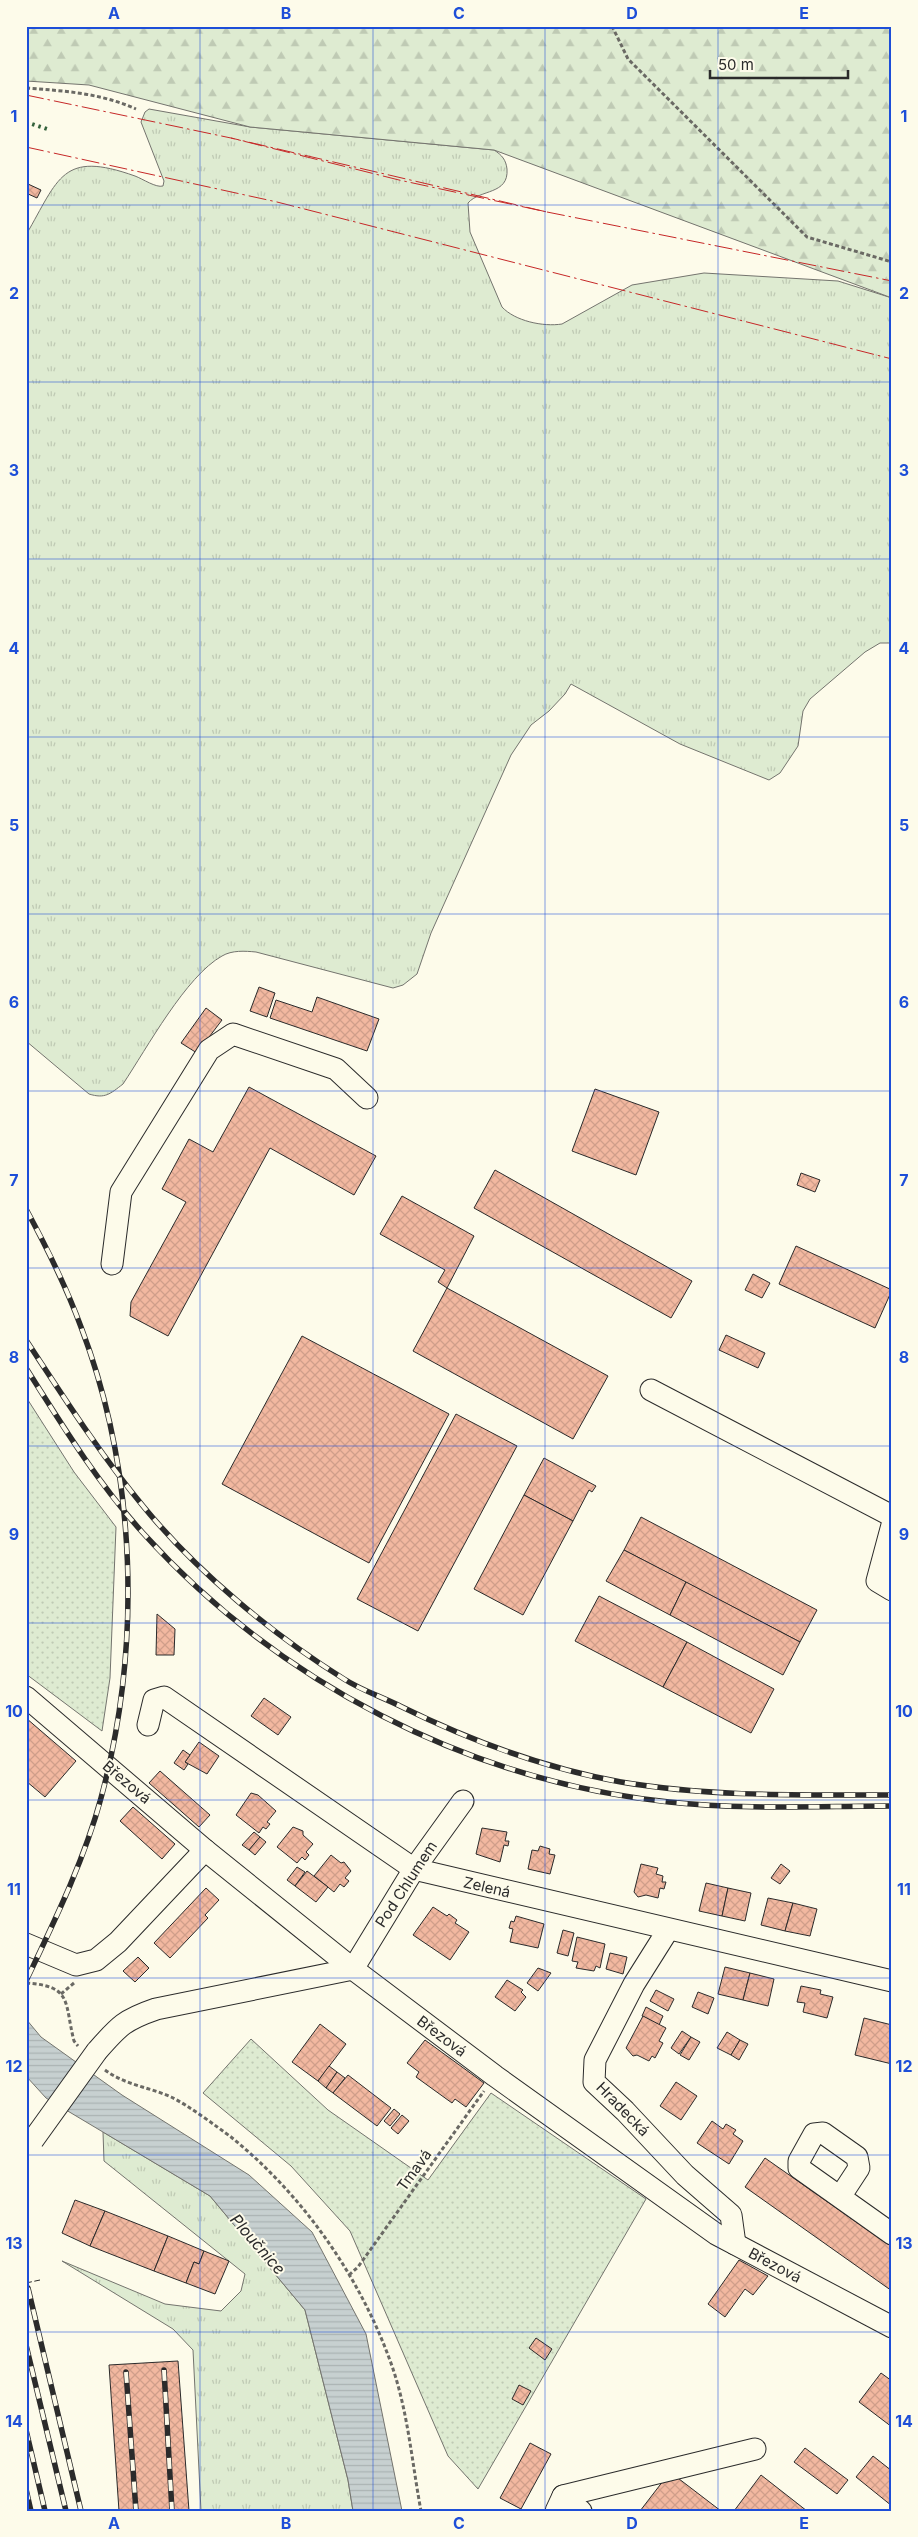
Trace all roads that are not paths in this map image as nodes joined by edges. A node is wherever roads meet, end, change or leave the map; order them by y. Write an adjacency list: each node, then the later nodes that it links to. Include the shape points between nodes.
1 (367, 1098): 2 (street, via 336,1069 233,1034 209,1050 121,1192)
2 (112, 1264)
3 (651, 1390): 4 (street)
4 (892, 1516)
5 (892, 1525): 6 (street, via 877,1581)
6 (892, 1590)
7 (26, 1697): 10 (street, Březová)
8 (148, 1725): 11 (street, Zelená, via 154,1700 164,1697)
9 (463, 1801): 11 (street, Pod Chlumem)
10 (205, 1850): 13 (street, via 118,1942 96,1960 76,1965); 14 (street, Březová)
11 (414, 1869): 12 (street, Zelená); 14 (street, Pod Chlumem)
12 (668, 1930): 15 (street, Zelená); 19 (street, Hradecká, via 634,1984 595,2060 594,2082 685,2175 731,2215)
13 (26, 1944)
14 (353, 1969): 16 (street, bridge, via 156,2009 118,2026 92,2054); 19 (street, Březová, via 495,2076 716,2234)
15 (892, 1981)
16 (29, 2145)
17 (840, 2197): 18 (street)
18 (892, 2234)
19 (736, 2244): 20 (street, Březová)
20 (892, 2327)
21 (755, 2449): 22 (street)
22 (559, 2503): 23 (street)
23 (581, 2511)

